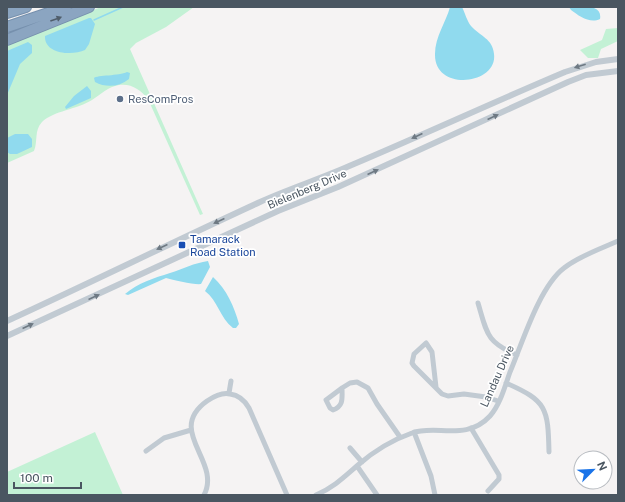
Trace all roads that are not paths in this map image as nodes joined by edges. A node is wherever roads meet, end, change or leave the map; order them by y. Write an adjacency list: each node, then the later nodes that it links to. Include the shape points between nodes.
1 (26, 7): 4 (highway)
2 (66, 7): 5 (highway)
3 (89, 7): 6 (highway, one-way to 3)
4 (7, 12)
5 (7, 27)
6 (7, 40)
7 (618, 59): 11 (street, Bielenberg Drive, one-way to 11, via 596,62 565,72 352,165 296,186 184,236)
8 (618, 71): 12 (street, Bielenberg Drive, one-way to 8, via 278,211 338,187 568,82 586,75)
9 (618, 241): 13 (street, Landau Drive, via 569,264 559,272 539,304)
10 (478, 303): 13 (street, via 487,333 493,341 501,348)
11 (7, 321)
12 (7, 336)
13 (517, 355): 15 (street, Landau Drive)
14 (231, 381): 18 (street)
15 (506, 383): 19 (street, Landau Drive); 26 (street, via 532,395 542,407 546,417)
16 (342, 388): 23 (street, via 357,382 368,388)
17 (436, 388): 17 (street, via 432,352 426,343 414,354 412,363); 19 (street, via 448,396 464,394)
18 (229, 393): 21 (street, via 214,397 200,406 192,419); 31 (street, via 241,398 249,408)
19 (498, 401): 20 (street, Landau Drive, via 487,419)
20 (471, 428): 22 (street, Landau Drive, via 449,432); 29 (street, via 499,475 499,480)
21 (191, 430): 25 (street, via 164,438); 30 (street, via 208,475)
22 (414, 432): 23 (street, Landau Drive); 34 (street, via 431,476)
23 (400, 437): 27 (street, Landau Drive, via 381,447)
24 (350, 448): 27 (street)
25 (146, 451)
26 (549, 452)
27 (362, 462): 28 (street, Landau Drive)
28 (357, 466): 32 (street, Landau Drive, via 342,481); 33 (street)
29 (488, 492)
30 (204, 495)
31 (287, 495)
32 (316, 495)
33 (377, 495)
34 (435, 495)

